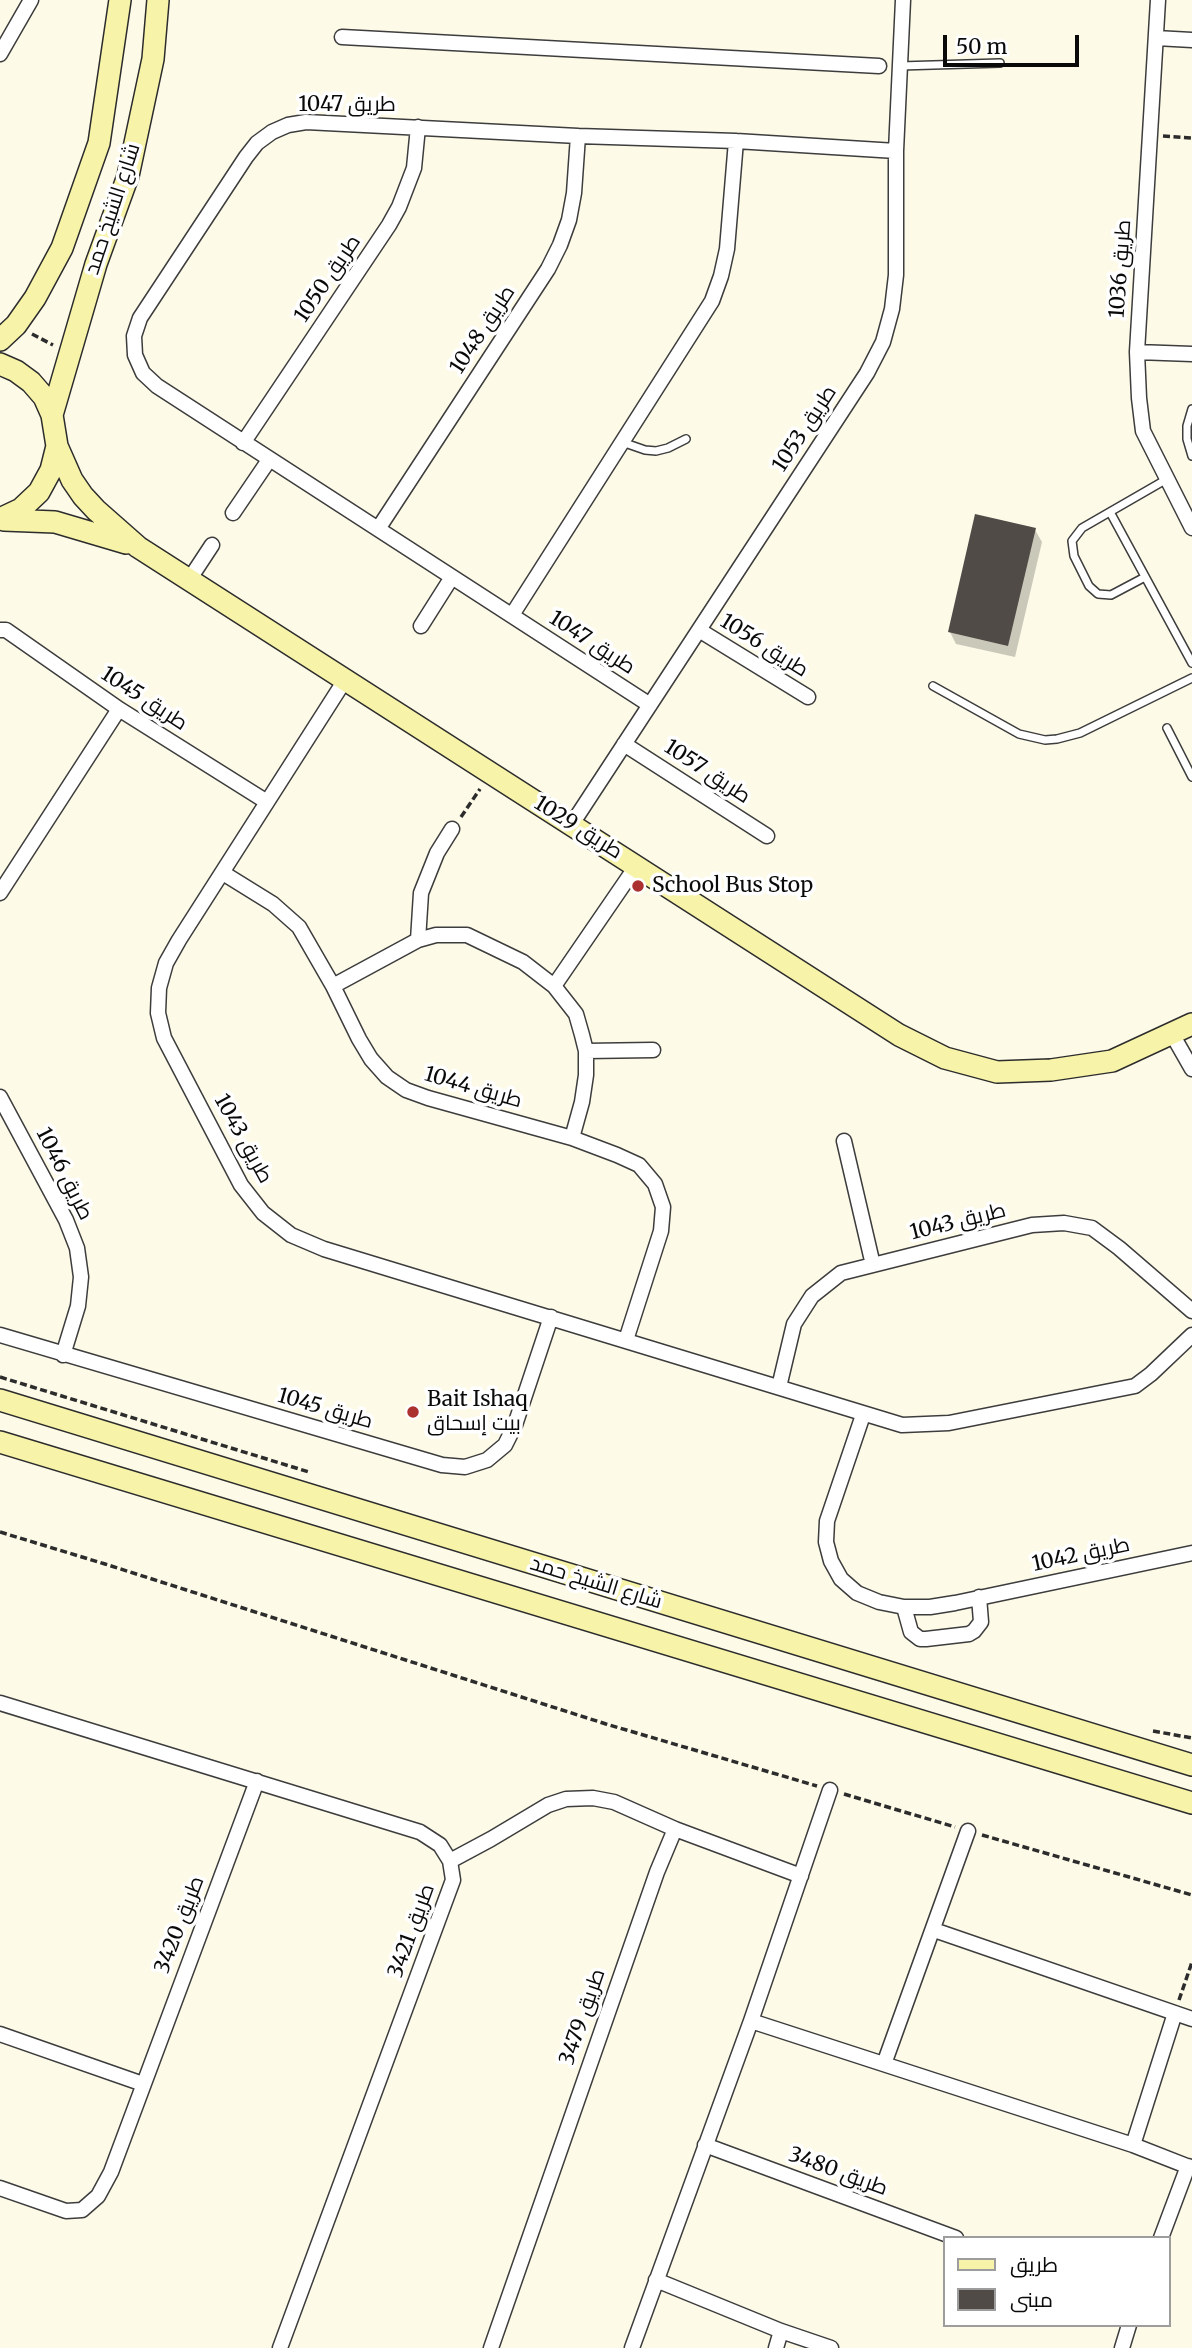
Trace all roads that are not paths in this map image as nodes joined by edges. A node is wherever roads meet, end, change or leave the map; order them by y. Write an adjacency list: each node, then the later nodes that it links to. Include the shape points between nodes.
1 (32, 0): 9 (street)
2 (120, 0): 17 (main road, شارع الشيخ حمد, via 99,143 62,248 36,298)
3 (158, 0): 22 (main road, شارع الشيخ حمد, via 153,59 128,176 96,264)
4 (903, 0): 12 (street, طريق 1053)
5 (1158, 0): 7 (street, طريق 1036)
6 (342, 37): 11 (street)
7 (1156, 38): 8 (street); 18 (street, طريق 1036)
8 (1192, 40)
9 (0, 54)
10 (1000, 63): 12 (lane)
11 (879, 66)
12 (900, 66): 16 (street, طريق 1053)
13 (418, 127): 14 (street, طريق 1047); 25 (street, طريق 1050, via 414,168 394,216); 25 (street, طريق 1047, via 306,122 272,132 246,157 140,317 135,355 143,373)
14 (578, 136): 15 (street, طريق 1047); 34 (street, طريق 1048, via 574,193 561,245)
15 (736, 141): 16 (street, طريق 1047); 24 (street, via 727,248 717,288 698,326)
16 (897, 151): 43 (street, طريق 1053, via 896,275 883,342)
17 (0, 340)
18 (1137, 352): 19 (street); 29 (street, طريق 1036, via 1143,431)
19 (1192, 354)
20 (0, 364): 22 (main road, via 31,382)
21 (1192, 409): 27 (lane, via 1187,426)
22 (52, 415): 26 (main road)
23 (686, 439): 24 (lane, via 656,451)
24 (622, 442): 40 (street)
25 (243, 443): 28 (street, طريق 1047)
26 (57, 446): 32 (main road, via 39,492); 36 (main road, طريق 1029, via 83,496)
27 (1192, 456)
28 (269, 460): 31 (street); 34 (street, طريق 1047)
29 (1167, 479): 30 (lane); 33 (street, طريق 1036)
30 (1110, 512): 38 (lane); 38 (lane, via 1082,528 1072,541 1073,556 1089,586 1098,594 1111,595)
31 (233, 513)
32 (0, 520): 36 (main road, طريق 1029, via 55,522)
33 (1192, 528)
34 (378, 529): 37 (street, طريق 1047)
35 (212, 545): 39 (street)
36 (138, 547): 39 (main road, طريق 1029)
37 (452, 577): 40 (street, طريق 1047); 41 (street)
38 (1145, 577): 44 (lane)
39 (189, 580): 46 (main road, طريق 1029)
40 (512, 615): 49 (street, طريق 1047)
41 (421, 626)
42 (0, 630): 50 (street, طريق 1045)
43 (699, 630): 48 (street, طريق 1056); 49 (street, طريق 1053)
44 (1192, 663)
45 (1192, 678): 47 (lane, via 1080,733 1045,740 1019,734)
46 (345, 680): 54 (street, طريق 1043); 55 (main road, طريق 1029)
47 (933, 686)
48 (808, 698)
49 (650, 705): 52 (street, طريق 1053)
50 (119, 709): 54 (street, طريق 1045); 60 (street)
51 (1167, 728): 53 (lane)
52 (624, 744): 55 (street, طريق 1053); 57 (street, طريق 1057)
53 (1192, 777)
54 (267, 802): 59 (street, طريق 1043)
55 (572, 824): 58 (main road, طريق 1029)
56 (452, 829): 61 (street, via 421,893)
57 (767, 836)
58 (637, 865): 63 (street); 65 (main road, طريق 1029, via 899,1035 945,1058 997,1072 1051,1070 1112,1061)
59 (223, 873): 62 (street, طريق 1044, via 273,904 299,927); 74 (street, طريق 1043, via 166,963 158,1013 164,1038 242,1185 263,1213 291,1235)
60 (0, 893)
61 (418, 940): 62 (street); 63 (street, via 467,935 523,962)
62 (333, 986): 70 (street, طريق 1044, via 370,1059 406,1090)
63 (554, 986): 67 (street, via 576,1014)
64 (1192, 1024): 65 (main road, طريق 1029)
65 (1172, 1034): 68 (street)
66 (653, 1050): 67 (street)
67 (586, 1051): 70 (street, via 582,1102)
68 (1192, 1069)
69 (0, 1097): 78 (street, طريق 1046, via 77,1248 78,1306)
70 (572, 1138): 77 (street, طريق 1044, via 639,1166 655,1184 663,1207 661,1231)
71 (844, 1141): 72 (street)
72 (873, 1265): 73 (street, طريق 1043, via 1032,1225 1064,1223 1092,1228); 79 (street, طريق 1043, via 841,1273 812,1296 794,1324)
73 (1192, 1311)
74 (551, 1317): 77 (street, طريق 1043); 78 (street, طريق 1045, via 505,1445 487,1460 465,1467 442,1465)
75 (0, 1335): 78 (street, طريق 1045)
76 (1192, 1335): 81 (street, طريق 1043, via 1135,1386 949,1423 902,1425)
77 (626, 1340): 79 (street, طريق 1043)
78 (63, 1355)
79 (779, 1387): 81 (street, طريق 1043)
80 (0, 1400): 87 (main road, شارع الشيخ حمد)
81 (863, 1415): 85 (street, طريق 1042, via 827,1521 826,1542 841,1579 857,1593)
82 (0, 1442): 92 (main road, شارع الشيخ حمد)
83 (1192, 1553): 84 (street, طريق 1042)
84 (979, 1597): 85 (street, طريق 1042); 85 (street, via 981,1622 969,1634 920,1639 911,1632)
85 (904, 1607)
86 (0, 1703): 90 (street, طريق 3421)
87 (1147, 1752): 88 (main road); 89 (main road, شارع الشيخ حمد)
88 (1192, 1752)
89 (1192, 1765)
90 (257, 1781): 95 (street, طريق 3421, via 420,1832 440,1845); 103 (street, طريق 3420)
91 (830, 1790): 96 (street)
92 (1192, 1802)
93 (675, 1829): 95 (street, via 614,1802 566,1799); 96 (street); 114 (street, طريق 3479)
94 (968, 1831): 97 (street)
95 (450, 1861): 113 (street, طريق 3421, via 453,1880)
96 (801, 1877): 100 (street)
97 (934, 1930): 98 (street); 102 (street)
98 (1175, 2013): 99 (street); 105 (street)
99 (1192, 2019)
100 (751, 2021): 102 (street); 104 (street)
101 (0, 2034): 103 (street)
102 (884, 2064): 105 (street)
103 (143, 2084): 107 (street, طريق 3420, via 111,2172 98,2196 82,2210 66,2211)
104 (705, 2145): 108 (street, طريق 3480); 110 (street)
105 (1133, 2145): 106 (street)
106 (1190, 2167): 109 (street)
107 (0, 2188)
108 (951, 2236)
109 (1162, 2236)
110 (656, 2280): 112 (street); 115 (street)
111 (1128, 2327): 118 (street)
112 (781, 2331): 116 (street); 117 (street)
113 (280, 2348)
114 (491, 2348)
115 (632, 2348)
116 (776, 2348)
117 (831, 2348)
118 (1122, 2348)

